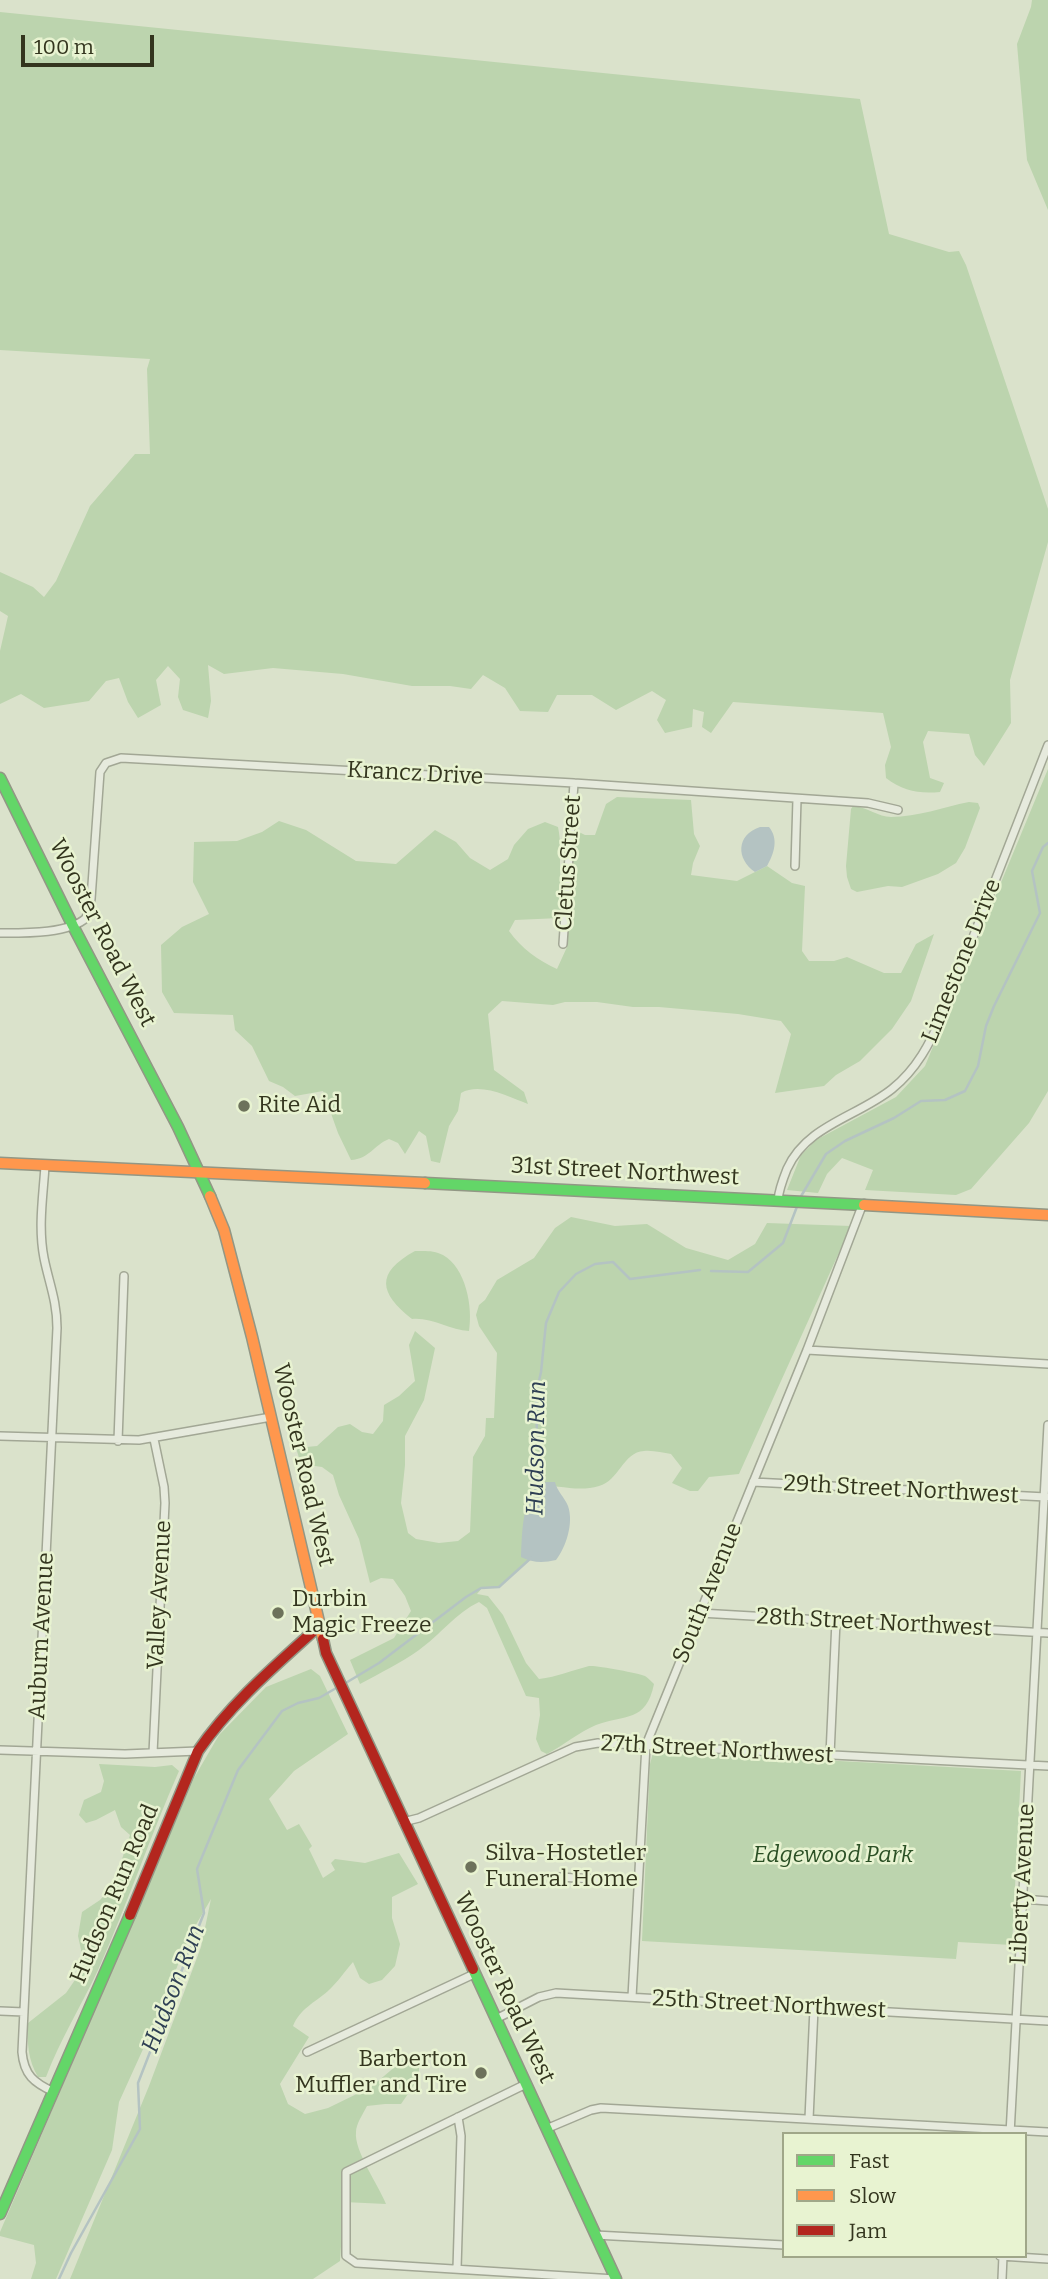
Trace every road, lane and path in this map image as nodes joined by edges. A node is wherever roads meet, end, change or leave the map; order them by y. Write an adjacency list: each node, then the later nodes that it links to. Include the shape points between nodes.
1 (1048, 745): 14 (street, Limestone Drive, via 926,1052 892,1089 803,1145 787,1171)
2 (0, 778): 4 (main road, Wooster Road West)
3 (574, 783): 5 (street, Krancz Drive); 8 (street, Krancz Drive, via 113,760 102,767 98,783 90,910); 10 (street, Cletus Street)
4 (3, 793): 8 (main road, Wooster Road West)
5 (797, 799): 6 (street, Krancz Drive, via 868,803); 7 (street)
6 (898, 810)
7 (795, 866)
8 (73, 926): 9 (street); 13 (main road, Wooster Road West)
9 (0, 933)
10 (563, 944)
11 (0, 1163): 12 (main road, 31st Street Northwest)
12 (46, 1166): 13 (main road, 31st Street Northwest); 23 (street, Auburn Avenue, via 41,1233 57,1311)
13 (200, 1173): 14 (main road, 31st Street Northwest); 20 (main road, Wooster Road West, via 224,1230)
14 (778, 1200): 15 (main road, 31st Street Northwest)
15 (862, 1206): 16 (main road, 31st Street Northwest); 18 (street, South Avenue)
16 (1048, 1215)
17 (124, 1276): 25 (street)
18 (807, 1350): 19 (street); 26 (street, South Avenue)
19 (1048, 1364)
20 (271, 1417): 24 (street); 30 (main road, Wooster Road West)
21 (1048, 1425): 27 (street, Liberty Avenue)
22 (0, 1436): 23 (street)
23 (51, 1438): 25 (street); 35 (street, Auburn Avenue)
24 (154, 1439): 25 (street); 37 (street, Valley Avenue, via 165,1503)
25 (118, 1441)
26 (753, 1482): 27 (street, 29th Street Northwest); 28 (street, South Avenue)
27 (1046, 1497): 31 (street, Liberty Avenue)
28 (700, 1613): 29 (street, 28th Street Northwest); 33 (street, South Avenue)
29 (836, 1621): 31 (street, 28th Street Northwest); 38 (street)
30 (319, 1626): 36 (main road, Hudson Run Road, via 238,1700); 41 (main road, Wooster Road West, via 334,1671)
31 (1037, 1632): 32 (street, 28th Street Northwest); 39 (street, Liberty Avenue)
32 (1048, 1633)
33 (646, 1745): 38 (street, 27th Street Northwest); 41 (street, 27th Street Northwest, via 575,1747); 43 (street, South Avenue)
34 (0, 1750): 35 (street)
35 (36, 1751): 37 (street); 50 (street, Auburn Avenue)
36 (198, 1751): 37 (street); 56 (main road, Hudson Run Road)
37 (153, 1753)
38 (830, 1755): 39 (street, 27th Street Northwest)
39 (1029, 1765): 40 (street, 27th Street Northwest); 44 (street, Liberty Avenue)
40 (1048, 1766)
41 (402, 1822): 46 (main road, Wooster Road West)
42 (560, 1877): 43 (street)
43 (638, 1882): 47 (street, South Avenue)
44 (1023, 1899): 45 (street); 51 (street, Liberty Avenue)
45 (1048, 1901)
46 (474, 1974): 52 (main road, Wooster Road West); 54 (street)
47 (632, 1997): 48 (street, 25th Street Northwest); 52 (street, 25th Street Northwest, via 548,1994)
48 (814, 2008): 51 (street, 25th Street Northwest); 58 (street)
49 (0, 2011): 50 (street)
50 (24, 2012): 56 (street, Auburn Avenue, via 24,2068 32,2080)
51 (1016, 2019): 53 (street, 25th Street Northwest); 60 (street, Liberty Avenue)
52 (496, 2020): 55 (main road, Wooster Road West)
53 (1048, 2021)
54 (307, 2052)
55 (526, 2084): 57 (street); 59 (main road, Wooster Road West)
56 (54, 2092): 62 (main road, Hudson Run Road)
57 (458, 2117): 68 (street, via 345,2174 345,2252 349,2260); 69 (street)
58 (809, 2119): 59 (street, via 601,2108); 60 (street)
59 (546, 2129): 63 (main road, Wooster Road West)
60 (1010, 2132): 61 (street)
61 (1048, 2132)
62 (0, 2214)
63 (595, 2235): 64 (street); 71 (main road, Wooster Road West)
64 (782, 2245)
65 (1002, 2258): 72 (street)
66 (1027, 2258): 67 (street)
67 (1048, 2259)
68 (436, 2269): 69 (street); 70 (street)
69 (457, 2269): 71 (street)
70 (436, 2279)
71 (616, 2279)
72 (1002, 2279)

